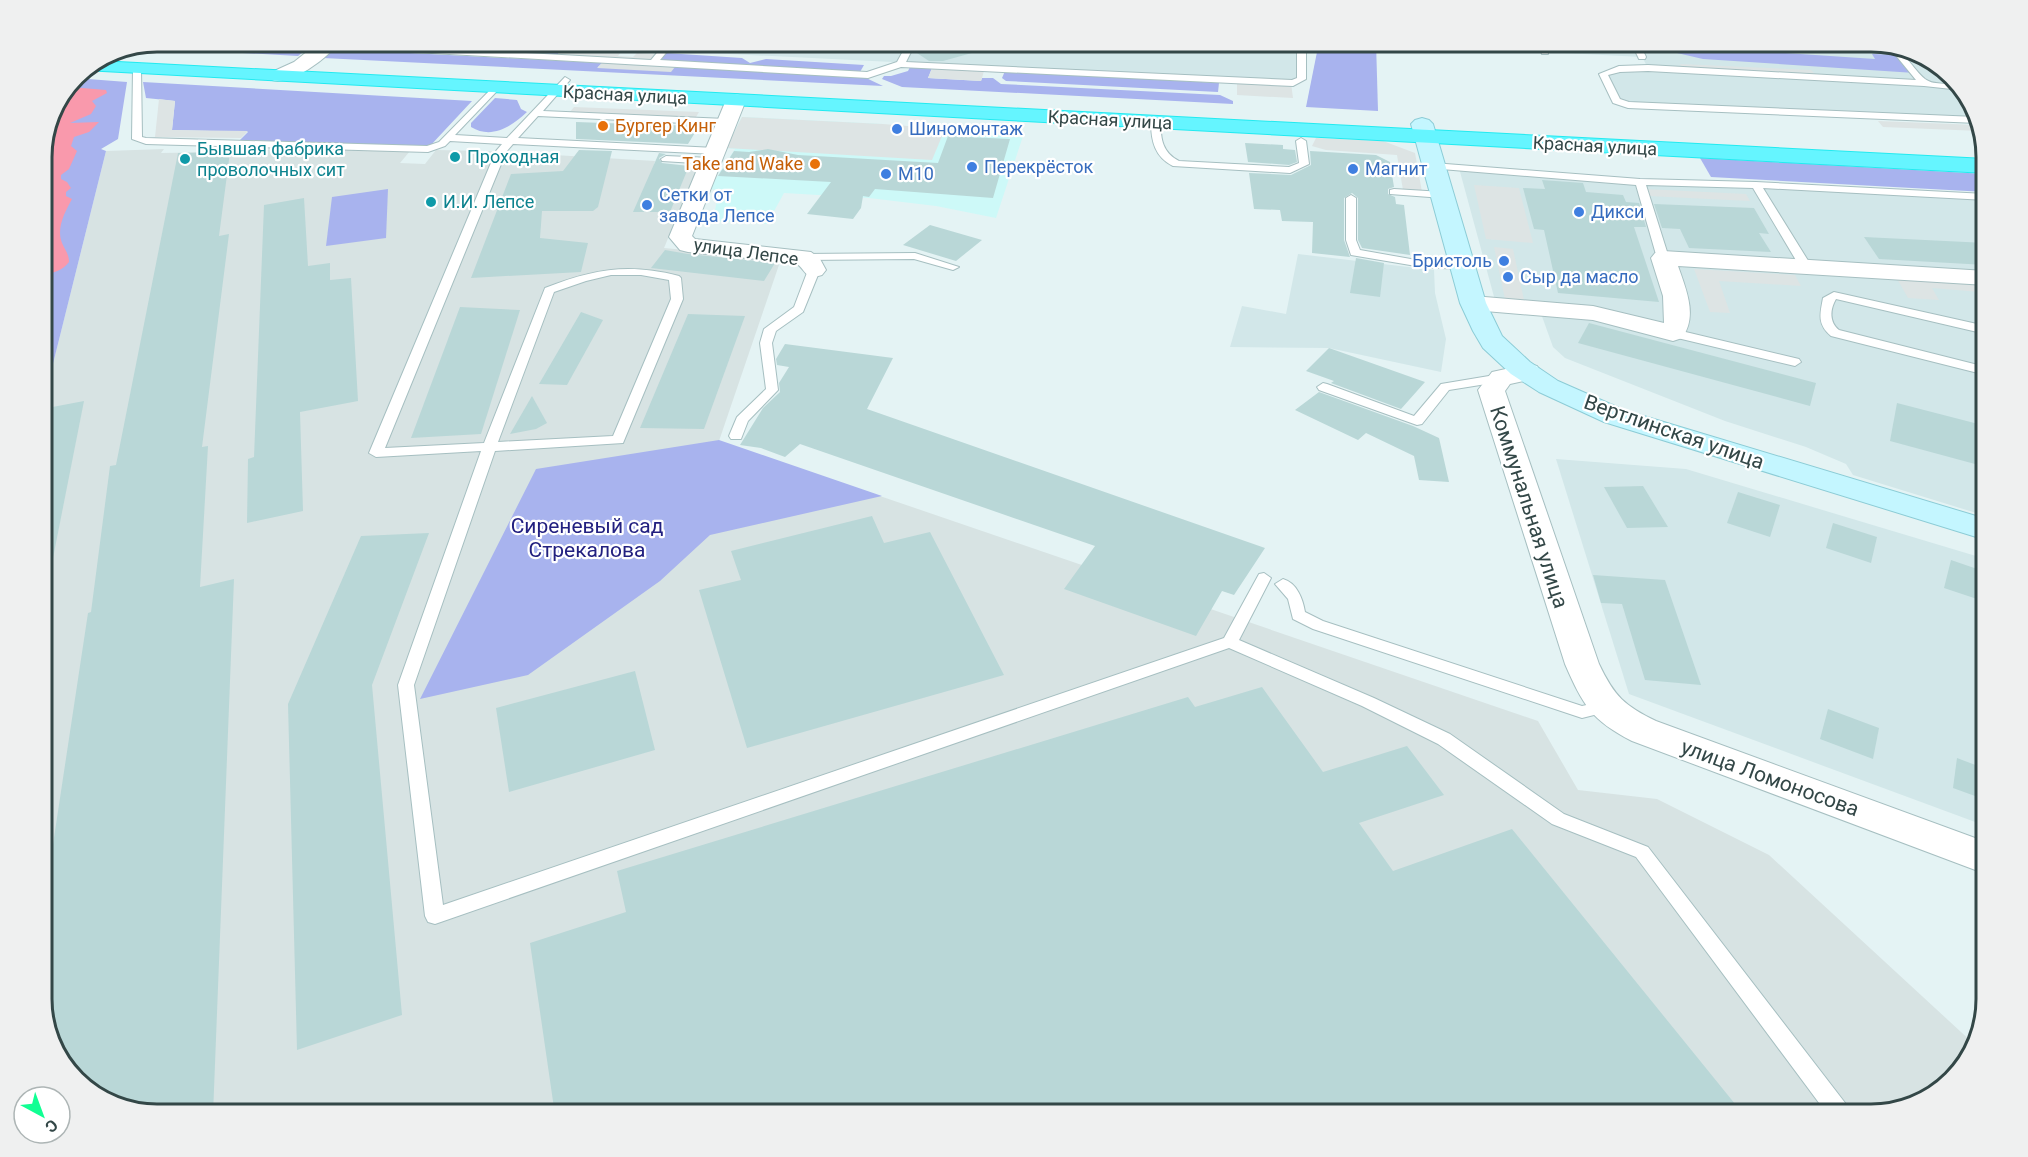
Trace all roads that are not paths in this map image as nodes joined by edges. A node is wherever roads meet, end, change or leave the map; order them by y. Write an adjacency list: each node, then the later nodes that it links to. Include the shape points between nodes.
1 (1301, 52): 11 (lane, via 1301,79 1293,83)
2 (1640, 52): 8 (lane)
3 (317, 53): 12 (street)
4 (488, 53): 10 (lane)
5 (662, 53): 10 (lane)
6 (906, 53): 11 (lane)
7 (128, 57): 12 (highway, Красная улица)
8 (1642, 57)
9 (1901, 57): 16 (lane)
10 (653, 63): 11 (lane, via 868,75)
11 (900, 64)
12 (301, 66): 15 (street); 17 (highway, Красная улица)
13 (105, 67): 14 (highway, Красная улица)
14 (136, 69): 15 (highway, Красная улица); 26 (lane, via 135,122 140,141 428,149)
15 (279, 76): 19 (highway, Красная улица)
16 (1924, 83): 18 (lane); 22 (lane, via 1648,68 1603,74 1616,101 1628,105)
17 (560, 85): 19 (highway, Красная улица); 20 (highway, Красная улица); 21 (lane); 25 (highway, Красная улица)
18 (1948, 87)
19 (495, 88): 26 (lane)
20 (736, 100): 23 (street, улица Лепсе); 24 (highway, Красная улица)
21 (535, 113): 23 (lane); 28 (lane)
22 (1968, 120)
23 (726, 122): 30 (street, улица Лепсе)
24 (1156, 122): 25 (highway, Красная улица); 27 (lane, via 1155,133 1163,157 1177,164 1290,170 1304,164)
25 (1424, 130): 29 (highway, Красная улица); 31 (highway, Красная улица); 32 (main road, Вертлинская улица)
26 (447, 138): 28 (lane)
27 (1301, 141)
28 (507, 145): 30 (lane); 53 (lane, via 376,453)
29 (1975, 153)
30 (713, 156): 40 (street, улица Лепсе, via 681,241)
31 (1975, 165)
32 (1433, 166): 33 (lane); 36 (main road, Вертлинская улица)
33 (1640, 182): 34 (lane); 39 (lane)
34 (1756, 185): 37 (lane); 43 (lane)
35 (1394, 192): 36 (lane)
36 (1443, 195): 41 (main road, Вертлинская улица)
37 (1975, 196)
38 (1352, 198): 41 (lane, via 1351,240 1355,253)
39 (1663, 258): 43 (street); 47 (street, via 1678,305)
40 (809, 264): 42 (lane, via 915,256); 52 (lane, via 799,309 770,329 766,343 772,390 742,420)
41 (1462, 266): 45 (main road, Вертлинская улица)
42 (953, 267)
43 (1806, 267): 44 (street)
44 (1975, 277)
45 (1473, 303): 47 (street, via 1593,313); 50 (main road, Вертлинская улица)
46 (1975, 327): 49 (lane, via 1834,295 1829,298 1824,322 1835,333)
47 (1673, 333): 48 (lane)
48 (1795, 362)
49 (1975, 368)
50 (1515, 375): 51 (lane, via 1445,387 1417,421); 54 (main road, Вертлинская улица, via 1623,419); 58 (street, Коммунальная улица, via 1491,390 1495,408)
51 (1323, 387)
52 (736, 436)
53 (490, 446): 53 (lane, via 549,290 586,275 618,270 675,278 677,299 618,440); 57 (lane, via 406,686 435,916)
54 (1975, 527)
55 (1264, 578): 57 (lane)
56 (1283, 584): 59 (lane, via 1295,598 1298,615 1318,625 1582,712)
57 (1230, 642): 61 (lane, via 1444,739 1558,819 1642,852)
58 (1582, 664): 59 (street, улица Ломоносова)
59 (1604, 707): 60 (street, улица Ломоносова, via 1617,719 1644,731)
60 (1976, 854)
61 (1833, 1104)

